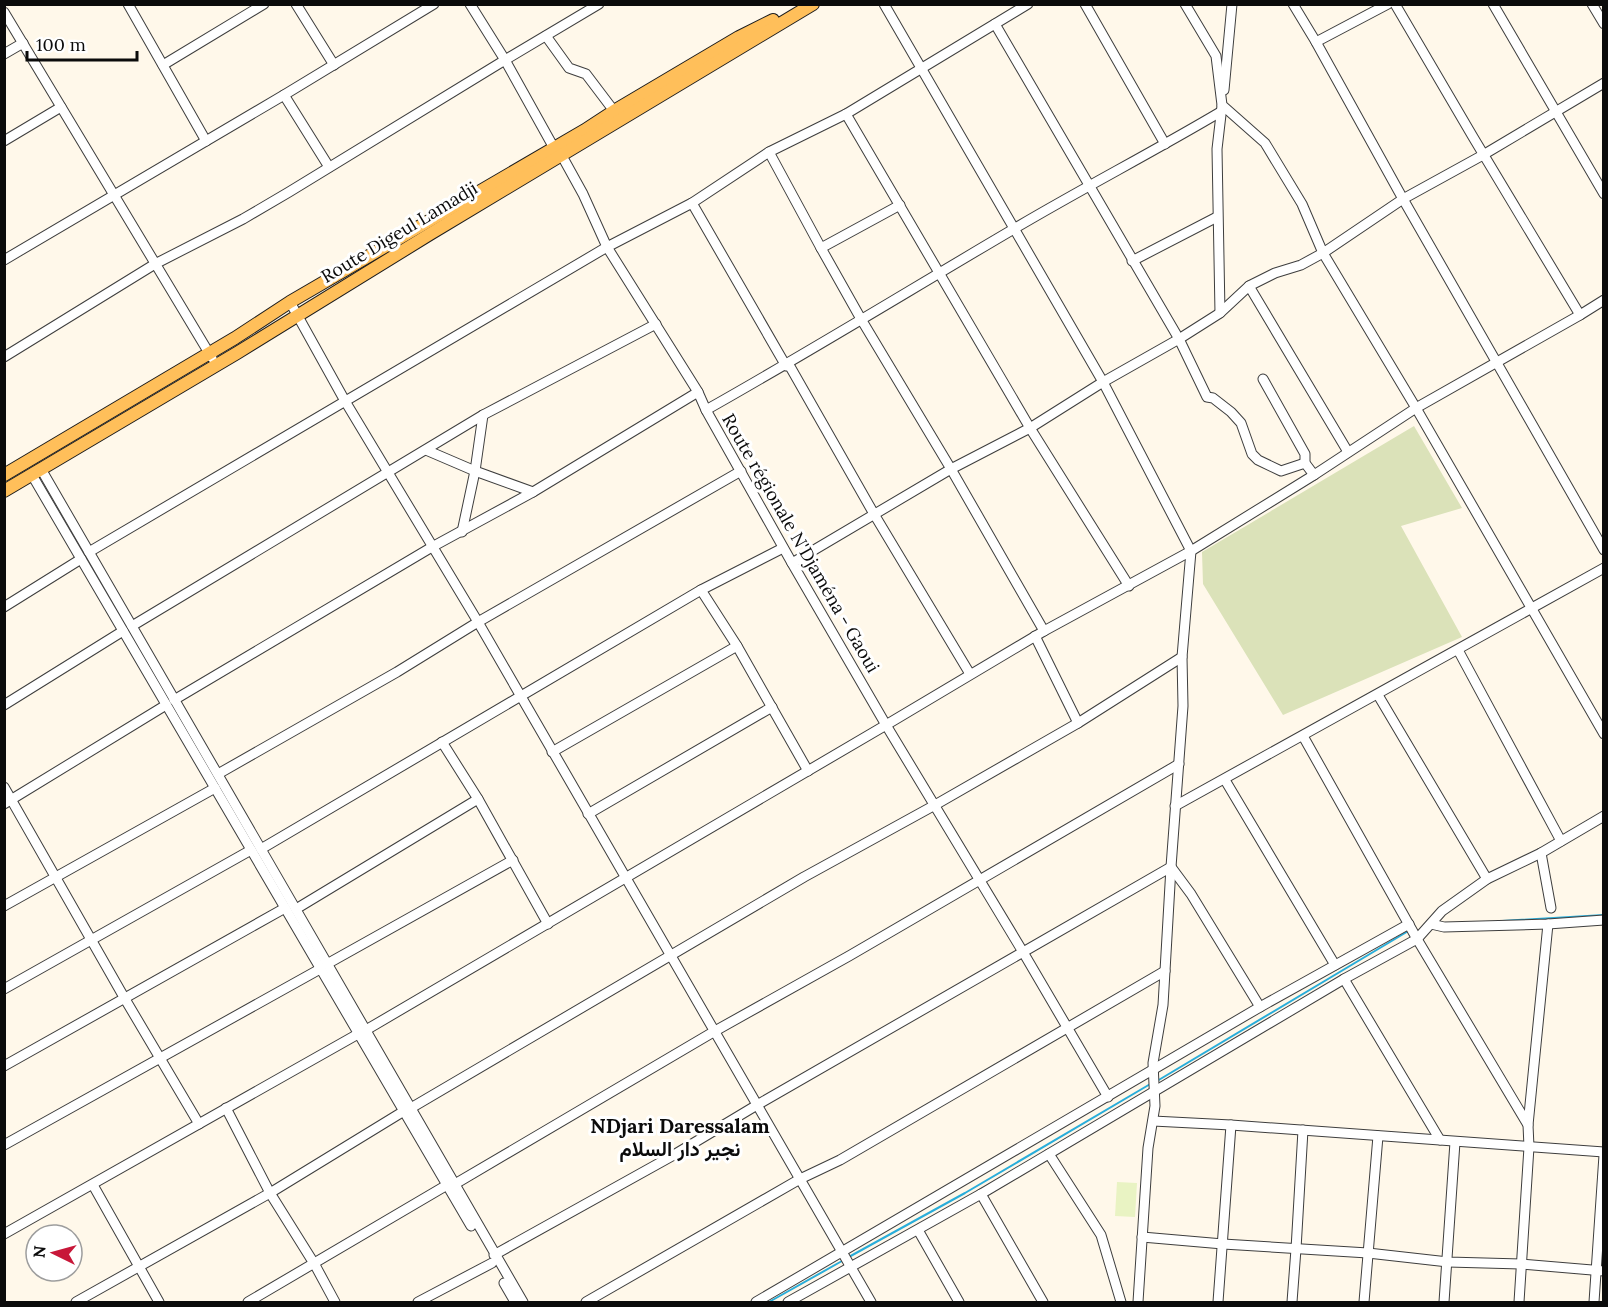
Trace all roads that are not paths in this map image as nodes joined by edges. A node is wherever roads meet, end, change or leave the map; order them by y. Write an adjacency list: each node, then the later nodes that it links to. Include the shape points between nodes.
1 (128, 4): 27 (street)
2 (264, 4): 27 (street)
3 (296, 4): 28 (street)
4 (434, 4): 28 (street)
5 (470, 4): 26 (street, Route régionale N'Djaména - Gaoui)
6 (598, 4): 22 (street)
7 (807, 4): 34 (main road, Route Digeul Lamadji, via 739,37)
8 (813, 4): 40 (main road, Route Digeul Lamadji)
9 (884, 4): 29 (street)
10 (1028, 4): 20 (street)
11 (1085, 4): 39 (street)
12 (1185, 4): 33 (street, via 1216,56)
13 (1232, 4): 33 (street)
14 (1293, 4): 23 (street)
15 (1388, 4): 23 (street)
16 (1395, 4): 42 (street)
17 (1493, 4): 35 (street)
18 (1592, 4): 21 (street)
19 (4, 12): 24 (street)
20 (995, 24): 29 (street); 44 (street)
21 (1604, 24)
22 (546, 36): 26 (street); 34 (street, via 569,68 586,74)
23 (1316, 42): 47 (street)
24 (23, 44): 25 (street); 32 (street)
25 (4, 54)
26 (505, 60): 40 (street, Route régionale N'Djaména - Gaoui); 43 (street)
27 (163, 65): 38 (street)
28 (334, 65): 31 (street)
29 (922, 69): 36 (street); 51 (street)
30 (1604, 83): 35 (street)
31 (284, 95): 38 (street); 43 (street)
32 (61, 107): 37 (street); 46 (street)
33 (1222, 108): 39 (street); 50 (street, via 1217,149); 54 (street, via 1265,143 1302,204)
34 (614, 111): 40 (main road, Route Digeul Lamadji)
35 (1555, 112): 42 (street); 45 (street)
36 (846, 114): 41 (street); 49 (street)
37 (4, 141)
38 (206, 141): 46 (street)
39 (1166, 144): 44 (street)
40 (558, 152): 52 (street, Route régionale N'Djaména - Gaoui); 61 (main road, Route Digeul Lamadji); 63 (main road, Route Digeul Lamadji)
41 (769, 152): 48 (street); 53 (street)
42 (1483, 154): 47 (street); 64 (street)
43 (329, 167): 57 (street, via 243,219)
44 (1089, 186): 51 (street); 56 (street)
45 (1604, 194)
46 (114, 195): 55 (street); 57 (street)
47 (1403, 199): 54 (street); 70 (street)
48 (692, 203): 52 (street); 71 (street)
49 (900, 205): 53 (street); 58 (street)
50 (1217, 217): 56 (street); 62 (street)
51 (1014, 229): 58 (street); 74 (street)
52 (607, 247): 66 (street, Route régionale N'Djaména - Gaoui); 76 (street)
53 (821, 248): 65 (street)
54 (1323, 253): 59 (street); 77 (street)
55 (4, 260)
56 (1132, 261): 67 (street)
57 (156, 264): 68 (street); 69 (street)
58 (940, 273): 65 (street); 80 (street)
59 (1249, 286): 62 (street); 82 (street)
60 (1604, 300): 64 (street)
61 (290, 302): 63 (street); 68 (main road, Route Digeul Lamadji)
62 (1220, 314): 67 (street)
63 (298, 315): 72 (main road, Route Digeul Lamadji); 76 (street)
64 (1580, 315): 70 (street)
65 (861, 319): 71 (street); 84 (street)
66 (656, 324): 75 (street, Route régionale N'Djaména - Gaoui); 79 (street)
67 (1179, 339): 74 (street); 83 (street, via 1207,397 1241,423 1258,460 1281,471)
68 (209, 354): 72 (street); 89 (main road, Route Digeul Lamadji)
69 (4, 357)
70 (1496, 363): 77 (street); 97 (street)
71 (787, 364): 78 (street); 93 (street)
72 (216, 366): 87 (main road, Route Digeul Lamadji)
73 (1263, 379): 83 (street, via 1305,454)
74 (1103, 382): 80 (street); 98 (street)
75 (698, 392): 78 (street, Route régionale N'Djaména - Gaoui); 92 (street)
76 (345, 401): 88 (street); 99 (street)
77 (1416, 408): 82 (street); 106 (street)
78 (706, 410): 86 (street, Route régionale N'Djaména - Gaoui)
79 (483, 415): 81 (street); 85 (street)
80 (1030, 428): 84 (street); 103 (street)
81 (426, 450): 85 (street); 88 (street)
82 (1348, 452): 90 (street)
83 (1305, 463): 90 (street)
84 (951, 469): 93 (street); 109 (street)
85 (475, 471): 92 (street); 94 (street)
86 (741, 471): 96 (street, Route régionale N'Djaména - Gaoui); 107 (street)
87 (36, 472): 91 (main road, Route Digeul Lamadji); 99 (street); 100 (street)
88 (387, 473): 95 (street); 108 (street)
89 (4, 475)
90 (1314, 475): 98 (street)
91 (4, 491)
92 (532, 492): 94 (street)
93 (874, 514): 101 (street); 114 (street)
94 (462, 532): 95 (street)
95 (432, 548): 107 (street); 117 (street)
96 (783, 548): 101 (street, Route régionale N'Djaména - Gaoui); 104 (street)
97 (1604, 550)
98 (1191, 551): 103 (street); 113 (street)
99 (89, 552): 108 (street)
100 (81, 559): 105 (street); 108 (street)
101 (792, 563): 121 (street, Route régionale N'Djaména - Gaoui)
102 (1604, 568): 106 (street)
103 (1129, 586): 109 (street)
104 (701, 590): 111 (street); 116 (street)
105 (4, 607)
106 (1532, 609): 112 (street); 122 (street)
107 (478, 622): 116 (street); 128 (street)
108 (127, 628): 117 (street); 118 (street)
109 (1044, 631): 110 (street)
110 (1035, 636): 114 (street); 120 (street)
111 (737, 646): 119 (street); 125 (street)
112 (1458, 650): 115 (street); 138 (street)
113 (1182, 657): 120 (street); 126 (street)
114 (970, 674): 121 (street)
115 (1378, 694): 123 (street); 145 (street)
116 (520, 695): 124 (street); 125 (street)
117 (170, 703): 128 (street); 131 (street); 133 (street)
118 (4, 705)
119 (772, 707): 127 (street); 136 (street)
120 (1078, 723): 134 (street)
121 (886, 725): 127 (street); 134 (street, Route régionale N'Djaména - Gaoui)
122 (1604, 734)
123 (1303, 736): 129 (street); 153 (street)
124 (442, 742): 132 (street); 139 (street)
125 (552, 752): 136 (street)
126 (1179, 764): 135 (street); 146 (street)
127 (808, 771): 144 (street)
128 (218, 774): 139 (street)
129 (1225, 780): 135 (street); 160 (street)
130 (4, 788): 133 (street)
131 (214, 788): 139 (street); 143 (street)
132 (478, 798): 141 (street); 150 (street)
133 (8, 802): 143 (street)
134 (934, 805): 146 (street, Route régionale N'Djaména - Gaoui); 159 (street)
135 (1175, 806): 142 (street)
136 (588, 814): 144 (street)
137 (1604, 816): 138 (street)
138 (1561, 841): 140 (street)
139 (256, 849): 148 (street); 150 (street); 157 (street)
140 (1541, 853): 145 (street); 149 (street)
141 (513, 860): 152 (street); 161 (street)
142 (1171, 867): 158 (street); 162 (street); 166 (street)
143 (56, 878): 147 (street); 157 (street)
144 (626, 878): 152 (street); 159 (street)
145 (1487, 879): 154 (street, via 1442,911)
146 (980, 880): 158 (street, Route régionale N'Djaména - Gaoui); 168 (street)
147 (4, 906)
148 (285, 908): 161 (street); 165 (street)
149 (1551, 908)
150 (296, 909): 161 (street)
151 (1604, 920): 155 (street)
152 (548, 924): 169 (street)
153 (1409, 924): 156 (street); 160 (street)
154 (1431, 924): 155 (street); 156 (street)
155 (1548, 924): 181 (street)
156 (1417, 939): 163 (street); 181 (street)
157 (91, 940): 164 (street); 165 (street)
158 (1023, 952): 167 (street, Route régionale N'Djaména - Gaoui); 175 (street)
159 (670, 955): 168 (street); 177 (street)
160 (1335, 966): 166 (street)
161 (324, 967): 169 (street); 170 (street)
162 (1166, 971): 167 (street); 172 (street)
163 (1344, 979): 173 (street); 184 (street)
164 (4, 989)
165 (125, 999): 170 (street); 171 (street)
166 (1260, 1007): 172 (street)
167 (1067, 1027): 174 (street, Route régionale N'Djaména - Gaoui); 190 (street, via 840,1160)
168 (715, 1031): 175 (street); 192 (street)
169 (362, 1032): 176 (street); 177 (street)
170 (161, 1057): 179 (street); 186 (street)
171 (4, 1066)
172 (1153, 1073): 173 (street); 174 (street)
173 (1155, 1090): 178 (street); 188 (street)
174 (1108, 1097): 200 (street)
175 (757, 1105): 190 (street); 202 (street)
176 (226, 1108): 179 (street); 193 (street)
177 (407, 1110): 192 (street); 193 (street)
178 (1153, 1121): 180 (street); 197 (street)
179 (199, 1124): 191 (street)
180 (1231, 1125): 182 (street); 198 (street)
181 (1528, 1125): 187 (street)
182 (1302, 1130): 183 (street); 199 (street)
183 (1378, 1136): 184 (street); 201 (street)
184 (1440, 1140): 185 (street)
185 (1455, 1142): 187 (street); 203 (street)
186 (4, 1145)
187 (1529, 1147): 189 (street); 204 (street)
188 (1049, 1154): 194 (street); 222 (street, via 1101,1235)
189 (1604, 1154): 208 (street)
190 (800, 1179): 200 (street); 216 (street)
191 (93, 1185): 196 (street); 207 (street)
192 (451, 1185): 202 (street); 205 (street)
193 (270, 1193): 205 (street); 207 (street)
194 (981, 1194): 195 (street); 221 (street)
195 (918, 1230): 206 (street); 220 (street)
196 (4, 1234)
197 (1142, 1238): 198 (street); 223 (street)
198 (1223, 1244): 199 (street); 224 (street)
199 (1296, 1249): 201 (street); 225 (street)
200 (843, 1252): 206 (street); 217 (street)
201 (1368, 1253): 203 (street); 226 (street)
202 (493, 1259): 213 (street); 214 (street); 215 (street)
203 (1448, 1262): 204 (street); 227 (street)
204 (1521, 1264): 208 (street); 228 (street)
205 (315, 1265): 211 (street); 212 (street)
206 (850, 1266): 218 (street); 219 (street)
207 (138, 1267): 209 (street); 210 (street)
208 (1600, 1271): 229 (street)
209 (76, 1302)
210 (159, 1302)
211 (248, 1302)
212 (335, 1302)
213 (418, 1302)
214 (515, 1302)
215 (523, 1302)
216 (586, 1302)
217 (756, 1302)
218 (788, 1302)
219 (871, 1302)
220 (959, 1302)
221 (1043, 1302)
222 (1121, 1302)
223 (1138, 1302)
224 (1218, 1302)
225 (1292, 1302)
226 (1364, 1302)
227 (1444, 1302)
228 (1519, 1302)
229 (1594, 1302)

